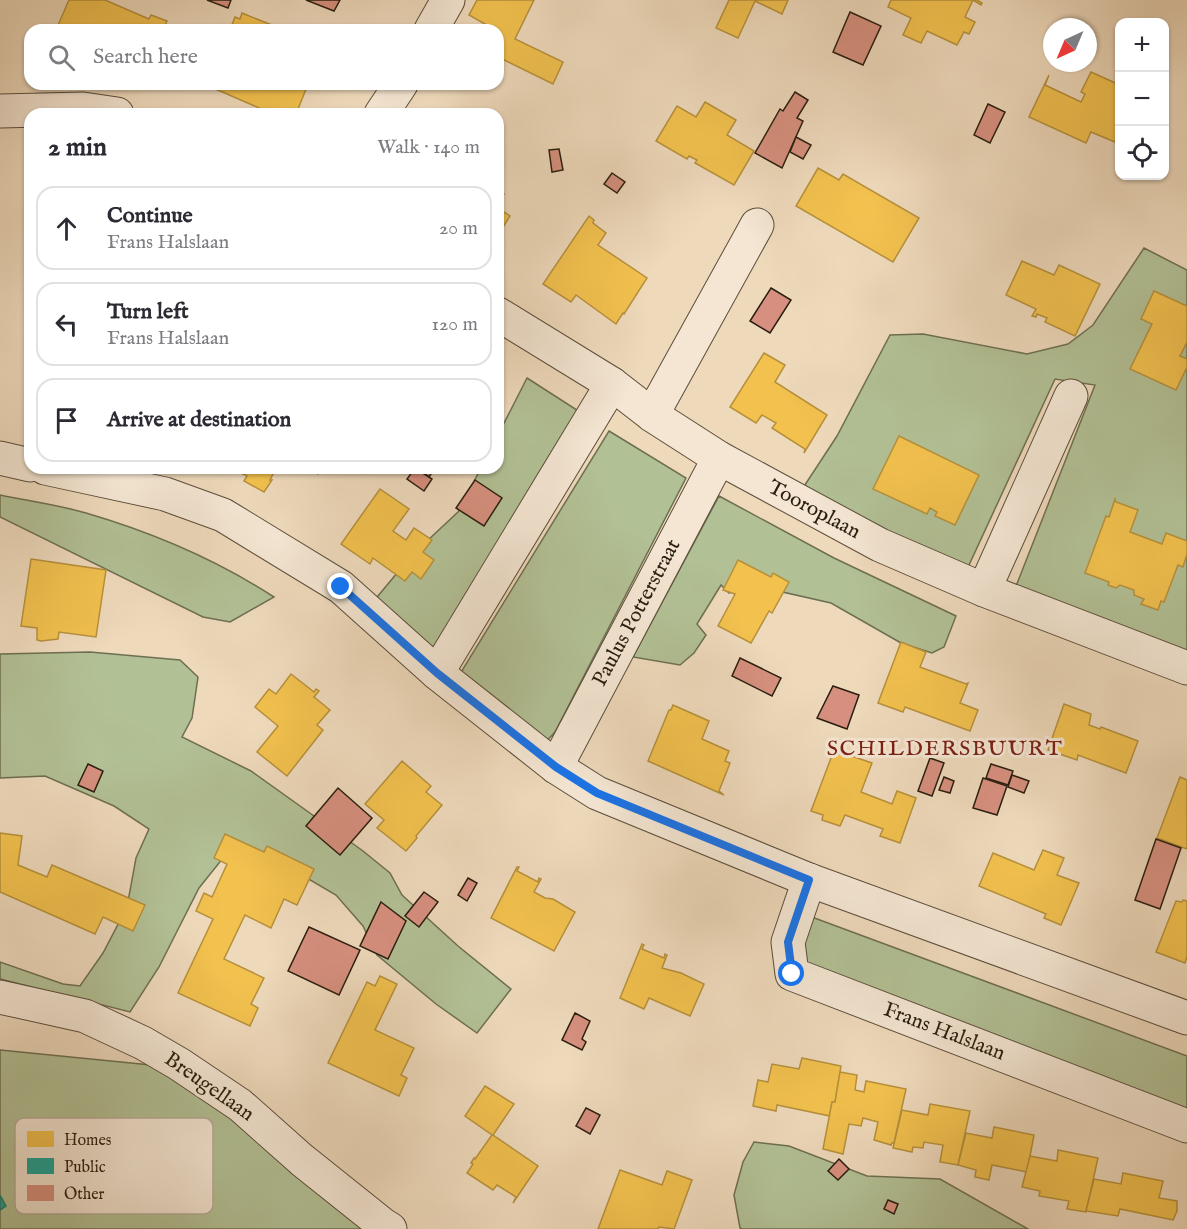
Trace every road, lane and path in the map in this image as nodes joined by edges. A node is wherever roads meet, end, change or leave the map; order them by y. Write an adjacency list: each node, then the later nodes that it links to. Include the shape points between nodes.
1 (448, 0): 2 (street)
2 (434, 24)
3 (397, 90): 4 (street)
4 (385, 108)
5 (24, 110): 6 (street)
6 (0, 111)
7 (757, 225): 11 (street)
8 (504, 318): 9 (street, Tooroplaan)
9 (612, 384): 11 (street, Tooroplaan); 18 (street)
10 (1071, 396): 16 (street)
11 (652, 415): 13 (street, Tooroplaan)
12 (0, 458): 14 (street)
13 (718, 459): 16 (street, Tooroplaan, via 880,545); 19 (street, Paulus Potterstraat)
14 (24, 464)
15 (73, 474): 18 (street, via 165,494 223,515 341,587)
16 (984, 590): 17 (street, Tooroplaan)
17 (1187, 668)
18 (437, 673): 19 (street)
19 (556, 767): 20 (street, via 597,793)
20 (809, 880): 22 (street); 23 (street, Frans Halslaan, via 788,942 792,974)
21 (0, 997): 24 (street, Breugellaan, via 85,1016 179,1064 240,1105)
22 (1187, 1018)
23 (1187, 1126)
24 (390, 1229)

